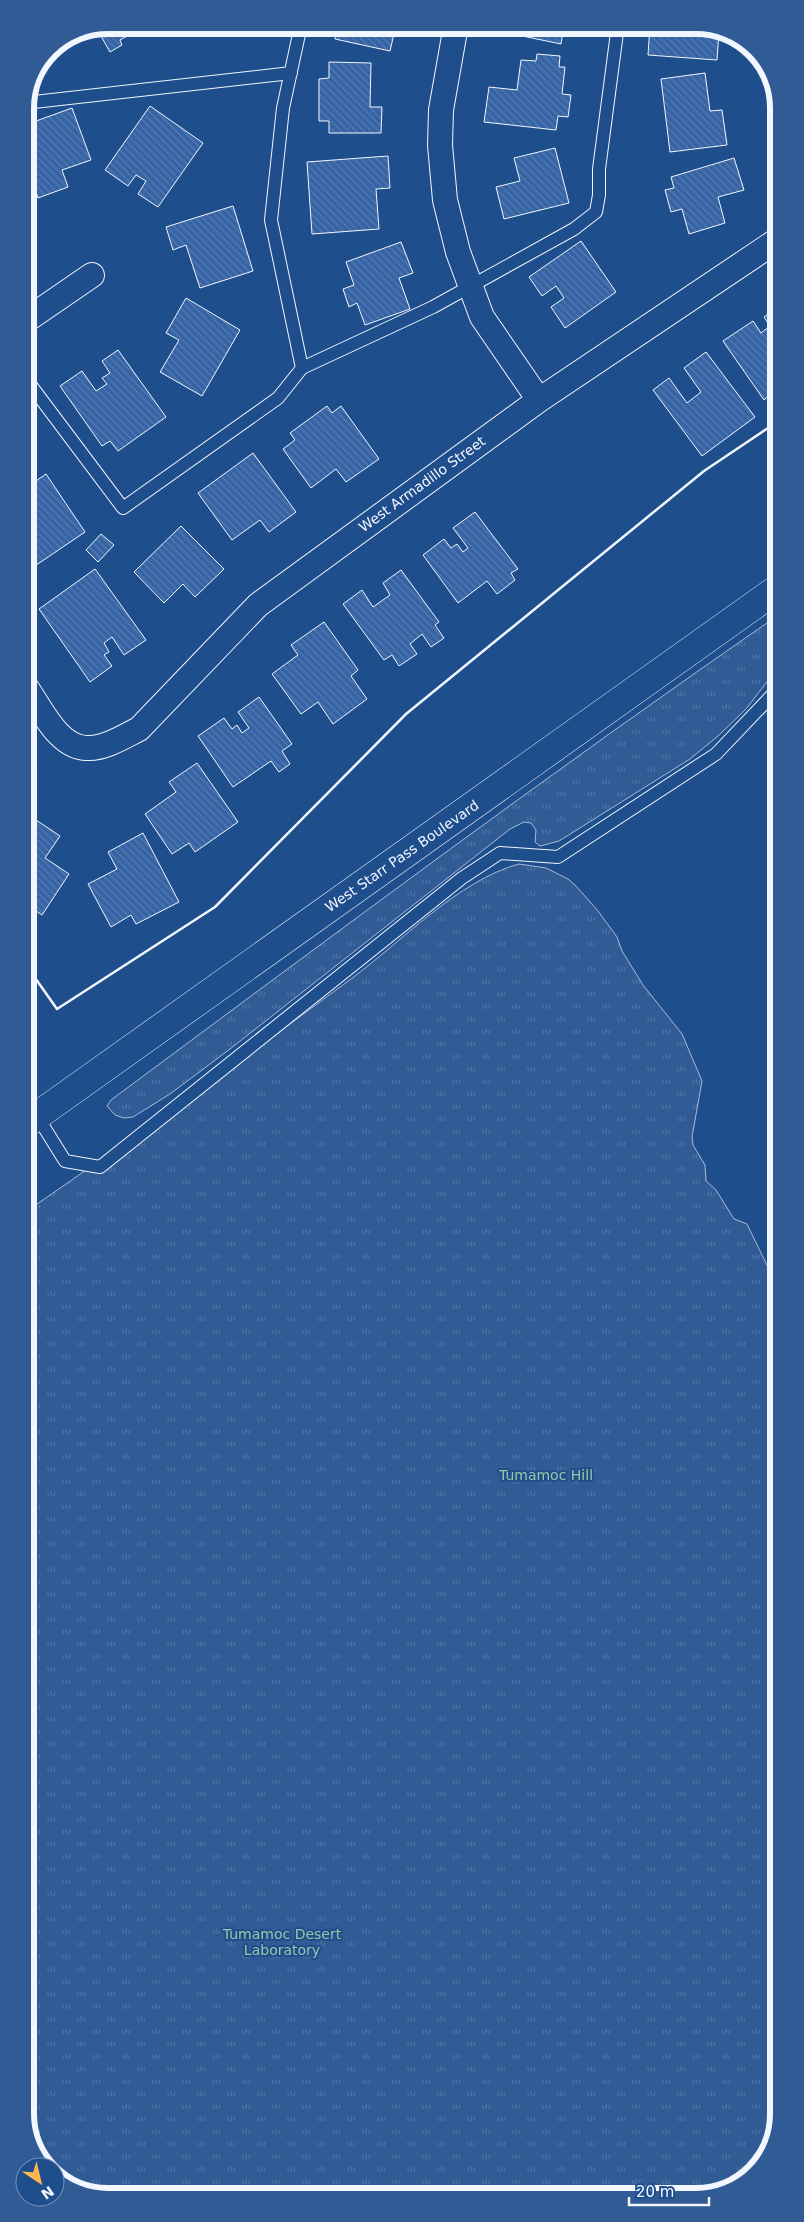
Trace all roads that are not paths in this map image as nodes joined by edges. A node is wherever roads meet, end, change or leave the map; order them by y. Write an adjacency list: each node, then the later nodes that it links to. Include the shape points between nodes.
1 (299, 34): 4 (lane)
2 (454, 34): 8 (street, via 441,110 440,145 445,200)
3 (617, 34): 8 (lane, via 596,212 574,229)
4 (291, 73): 5 (lane); 10 (lane, via 283,108 271,220)
5 (34, 102)
6 (770, 245): 12 (street, West Armadillo Street)
7 (92, 274): 9 (street)
8 (470, 285): 10 (lane, via 433,307); 12 (street, via 482,317)
9 (34, 315)
10 (302, 368): 11 (lane, via 278,398 124,508)
11 (34, 390)
12 (539, 400): 15 (street, West Armadillo Street, via 258,604 139,729 90,754 69,744)
13 (770, 594): 16 (main road, West Starr Pass Boulevard)
14 (770, 697): 17 (lane, via 716,754 558,857 500,853 462,878 100,1167 65,1162)
15 (34, 698)
16 (34, 1119)
17 (34, 1123)

